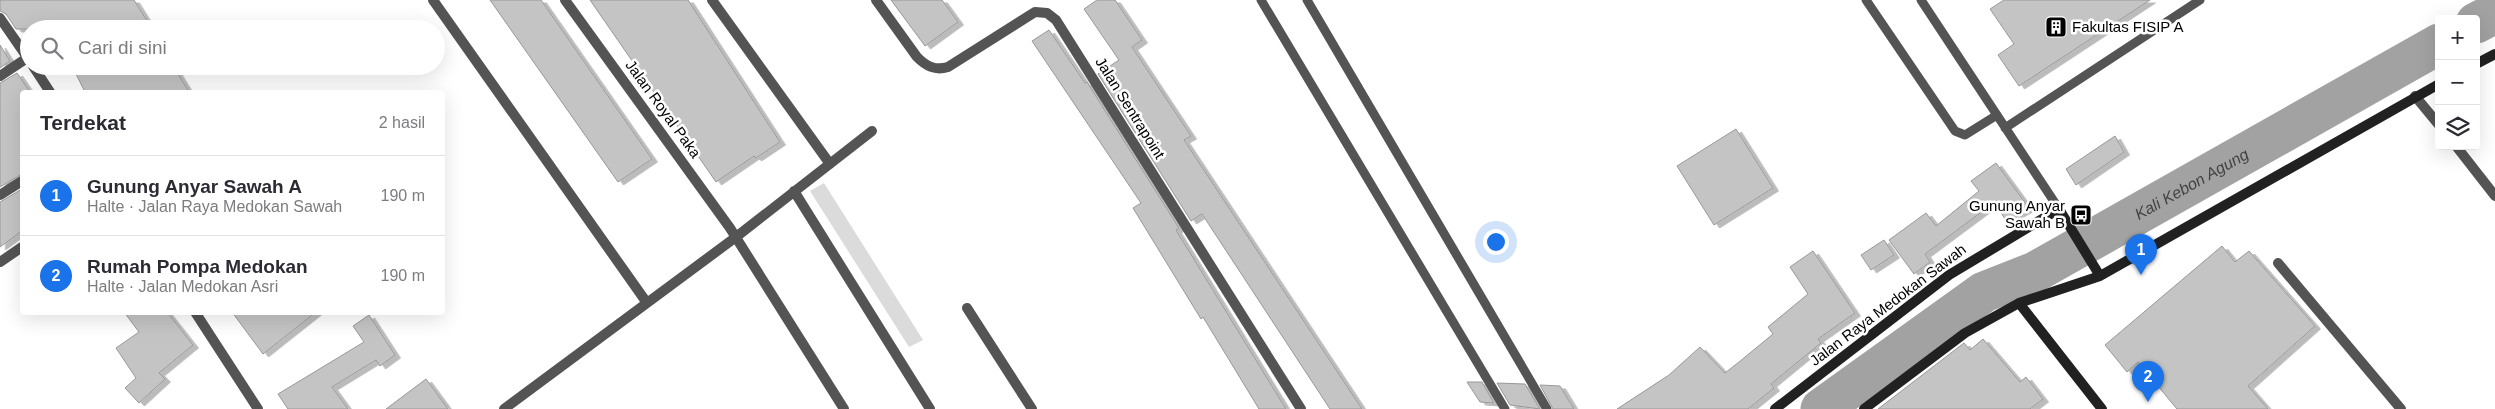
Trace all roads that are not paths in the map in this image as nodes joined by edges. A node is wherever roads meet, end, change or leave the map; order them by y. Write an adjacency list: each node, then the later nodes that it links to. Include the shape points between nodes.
1 (434, 0): 36 (street)
2 (565, 0): 31 (street, Jalan Royal Paka)
3 (712, 0): 25 (street)
4 (876, 0): 45 (street, Jalan Sentrapoint, via 917,57 937,69 948,67 1035,12 1047,13 1056,20)
5 (1261, 0): 46 (lane)
6 (1306, 0): 47 (lane)
7 (1866, 0): 20 (lane, via 1955,130 1965,135)
8 (1922, 0): 20 (lane)
9 (2200, 0): 22 (lane)
10 (0, 18): 11 (street)
11 (20, 48)
12 (2495, 54): 13 (street)
13 (2480, 62)
14 (20, 66): 16 (street)
15 (38, 75): 18 (street)
16 (0, 76)
17 (2435, 86): 19 (street)
18 (49, 90)
19 (2415, 96): 21 (street); 35 (street)
20 (1997, 116): 22 (lane)
21 (2435, 120)
22 (2005, 128): 30 (lane)
23 (872, 132): 25 (street)
24 (2459, 150): 29 (street)
25 (830, 164): 27 (street)
26 (20, 182): 28 (street)
27 (794, 191): 31 (street); 43 (street)
28 (0, 195)
29 (2495, 196)
30 (2059, 209): 35 (street); 48 (street, Jalan Raya Medokan Sawah, via 1949,275)
31 (736, 236): 36 (street); 42 (street, Jalan Royal Paka)
32 (20, 248): 33 (street)
33 (0, 262)
34 (2278, 264): 51 (street)
35 (2100, 276): 37 (street)
36 (647, 303): 41 (street)
37 (2019, 303): 49 (street, via 1966,333); 50 (street)
38 (967, 308): 44 (street)
39 (197, 315): 40 (street)
40 (258, 409)
41 (504, 409)
42 (844, 409)
43 (930, 409)
44 (1032, 409)
45 (1301, 409)
46 (1505, 409)
47 (1547, 409)
48 (1775, 409)
49 (1864, 409)
50 (2102, 409)
51 (2401, 409)

